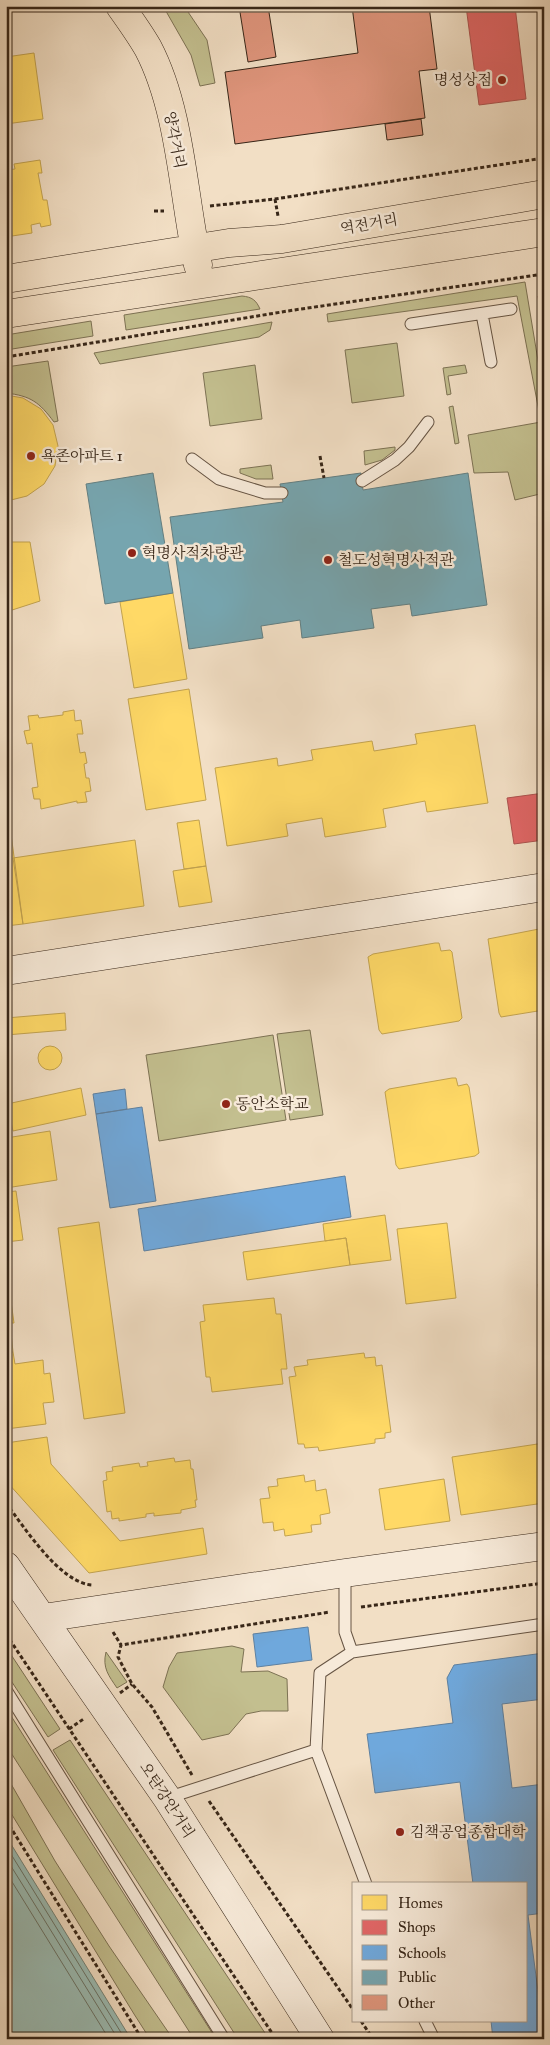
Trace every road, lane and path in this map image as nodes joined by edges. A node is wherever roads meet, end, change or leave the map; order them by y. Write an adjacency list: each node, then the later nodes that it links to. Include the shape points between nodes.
1 (120, 6): 6 (main road, 양각거리, via 148,49 172,117)
2 (544, 158): 4 (path)
3 (542, 193): 6 (main road, 역전거리, via 282,239)
4 (237, 204)
5 (544, 232): 9 (main road)
6 (194, 249): 8 (main road, 역전거리); 9 (main road, 양각거리)
7 (544, 274): 14 (path, via 294,310)
8 (6, 279)
9 (202, 284): 11 (main road)
10 (511, 310): 12 (lane)
11 (6, 314)
12 (482, 314): 13 (lane); 15 (lane)
13 (411, 324)
14 (6, 357)
15 (491, 362)
16 (428, 422): 20 (lane, via 395,460)
17 (320, 456): 19 (path)
18 (192, 460): 21 (lane, via 219,479 265,493)
19 (324, 478)
20 (362, 481)
21 (282, 493)
22 (544, 886): 23 (street)
23 (6, 971)
24 (6, 1503): 29 (path, via 47,1556 84,1584)
25 (544, 1546): 27 (street)
26 (6, 1566): 31 (street, 오탄강안거리)
27 (345, 1573): 30 (lane); 31 (street)
28 (544, 1583): 30 (path)
29 (94, 1585)
30 (345, 1609): 34 (lane, via 346,1632); 37 (path, via 121,1645 118,1658 132,1684 152,1708)
31 (43, 1618): 38 (street, 오탄강안거리)
32 (544, 1624): 34 (lane)
33 (6, 1634): 46 (path)
34 (352, 1652): 36 (lane, via 320,1672)
35 (6, 1690): 45 (lane)
36 (316, 1750): 37 (lane); 40 (lane)
37 (199, 1787): 38 (lane); 41 (path)
38 (167, 1798): 47 (street, 오탄강안거리)
39 (6, 1820): 44 (path)
40 (365, 1882)
41 (352, 2008)
42 (362, 2022): 48 (path)
43 (426, 2022): 49 (lane)
44 (142, 2039)
45 (224, 2039)
46 (276, 2039)
47 (320, 2039)
48 (373, 2039)
49 (434, 2039)

